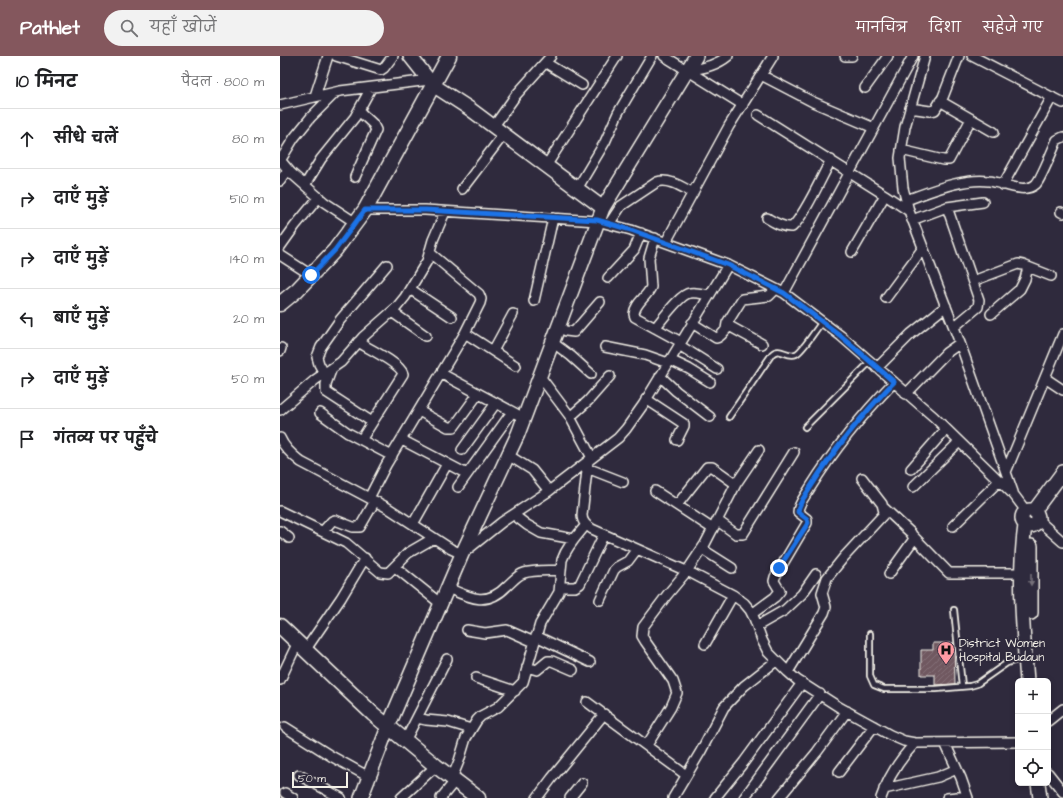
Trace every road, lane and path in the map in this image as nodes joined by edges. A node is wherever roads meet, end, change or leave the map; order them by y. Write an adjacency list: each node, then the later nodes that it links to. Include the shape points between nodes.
1 (328, 56): 28 (street)
2 (336, 56): 19 (street)
3 (393, 56): 19 (street, via 381,70)
4 (410, 56): 23 (street)
5 (449, 56): 23 (main road)
6 (617, 56): 45 (street)
7 (652, 56): 53 (street)
8 (664, 56): 21 (street)
9 (696, 56): 21 (street)
10 (728, 56): 21 (street, via 712,65)
11 (845, 56): 12 (street)
12 (852, 56)
13 (888, 56): 26 (street)
14 (913, 56): 38 (street)
15 (925, 56): 34 (street)
16 (959, 56): 30 (street)
17 (972, 56): 29 (street)
18 (771, 57): 22 (street)
19 (359, 59)
20 (549, 59): 24 (street); 39 (street, via 516,95)
21 (688, 70): 33 (street); 60 (street)
22 (761, 75): 33 (street); 38 (street, via 813,102)
23 (432, 82): 25 (street); 39 (street); 61 (main road)
24 (582, 85)
25 (371, 88): 27 (street); 35 (street)
26 (865, 88)
27 (337, 91): 28 (street); 44 (street, via 311,117)
28 (316, 96): 32 (street)
29 (1052, 97): 31 (street); 51 (street)
30 (940, 101): 34 (street, via 933,112); 37 (street)
31 (1063, 103)
32 (280, 104)
33 (743, 105): 54 (street)
34 (910, 108): 42 (street)
35 (359, 111): 48 (street, via 376,130); 50 (street, via 321,159)
36 (758, 115): 43 (street)
37 (971, 119): 40 (street); 42 (street, via 948,160)
38 (874, 128): 47 (street)
39 (499, 130): 45 (street); 52 (street)
40 (994, 132)
41 (1063, 137): 51 (street, via 1057,140 1036,184 1025,188)
42 (901, 150): 57 (street, via 900,170)
43 (830, 160): 47 (street); 65 (street, via 792,227 787,228)
44 (280, 161): 46 (street)
45 (546, 166): 53 (street)
46 (288, 170): 49 (street); 50 (street)
47 (850, 172): 55 (street); 84 (street)
48 (354, 177)
49 (280, 181)
50 (305, 185): 56 (street)
51 (1003, 185): 57 (street, via 976,180 941,187)
52 (462, 189)
53 (577, 189): 60 (street)
54 (693, 193): 66 (street, via 672,182 660,181); 70 (street)
55 (885, 195): 63 (street); 74 (street)
56 (319, 197): 67 (street); 71 (street)
57 (906, 200): 63 (street)
58 (983, 202): 59 (street)
59 (947, 207): 63 (street); 82 (street)
60 (603, 208): 66 (street)
61 (365, 210): 62 (street); 67 (main road)
62 (445, 212): 64 (street); 73 (street)
63 (911, 215): 72 (street)
64 (553, 218): 66 (street); 87 (street)
65 (767, 218)
66 (603, 222): 68 (street); 97 (street)
67 (356, 223): 79 (main road)
68 (641, 233): 69 (street); 81 (street, via 634,250)
69 (655, 238): 70 (street); 99 (street, via 648,258 651,286 634,314)
70 (666, 242): 77 (street)
71 (280, 247)
72 (923, 248): 86 (street); 90 (street)
73 (429, 252): 83 (street, via 427,261); 101 (street, via 481,298)
74 (852, 252)
75 (280, 255): 79 (street)
76 (387, 265): 116 (street, via 340,320 321,347 319,364)
77 (728, 265): 84 (street); 85 (street)
78 (1028, 267): 80 (street); 82 (street, via 1013,266); 93 (street, via 1020,289)
79 (311, 275): 89 (main road)
80 (1051, 276)
81 (608, 278)
82 (973, 281): 98 (street, via 979,300 978,307)
83 (410, 289): 91 (street); 94 (street)
84 (780, 291): 95 (street); 100 (street, via 769,296 742,299)
85 (709, 295): 96 (street); 99 (street, via 687,294)
86 (886, 298)
87 (534, 301)
88 (600, 302): 97 (street, via 574,332)
89 (280, 304)
90 (946, 306): 98 (street); 114 (street, via 911,334)
91 (392, 312): 103 (street); 104 (street)
92 (513, 314): 110 (street)
93 (991, 314)
94 (452, 316)
95 (822, 322): 112 (street); 136 (lane, via 799,352 791,355 775,351 772,354)
96 (692, 323): 100 (street, via 716,338); 106 (street)
97 (557, 327): 105 (street)
98 (954, 327): 107 (street)
99 (655, 328): 106 (street)
100 (726, 329): 108 (street, via 731,327)
101 (465, 333): 110 (street); 117 (street)
102 (1063, 334): 122 (street)
103 (426, 336)
104 (358, 342): 116 (street, via 341,362); 137 (street, via 394,364 403,374)
105 (552, 342): 118 (street); 119 (street)
106 (680, 343): 111 (street); 115 (street)
107 (960, 343): 127 (street, via 946,353); 153 (street)
108 (762, 344)
109 (605, 347): 111 (street)
110 (493, 350): 113 (street)
111 (669, 362): 121 (street); 123 (street)
112 (870, 362): 114 (street); 138 (lane)
113 (516, 366)
114 (877, 368): 124 (street)
115 (717, 369)
116 (328, 371): 130 (street); 137 (street, via 326,392)
117 (442, 374): 126 (street); 131 (street)
118 (591, 374)
119 (540, 375): 133 (street); 134 (street)
120 (610, 376): 134 (street)
121 (660, 376): 128 (street); 135 (street)
122 (1045, 378): 125 (street); 153 (street)
123 (710, 382)
124 (894, 382): 127 (street); 200 (street, via 842,440 800,504 798,512 808,523 775,577 774,581 780,591)
125 (1063, 390)
126 (478, 394): 129 (street); 131 (street, via 454,427 448,427)
127 (906, 394): 139 (street)
128 (646, 399): 143 (street, via 684,424); 150 (street, via 618,438)
129 (496, 403): 133 (street); 145 (street)
130 (280, 410)
131 (419, 411): 142 (street)
132 (320, 413): 141 (street)
133 (518, 415): 148 (street); 155 (street)
134 (570, 417): 150 (street)
135 (710, 417)
136 (729, 417)
137 (372, 422): 141 (street)
138 (805, 427)
139 (946, 429): 144 (street); 152 (street)
140 (280, 438): 165 (street, via 286,449 301,462)
141 (361, 440): 149 (street)
142 (402, 440): 149 (street); 151 (street)
143 (677, 440)
144 (959, 442): 157 (street); 161 (street)
145 (462, 450)
146 (759, 450): 159 (street)
147 (794, 452): 173 (street, via 743,534 736,534)
148 (508, 455): 162 (street, via 532,470); 185 (street)
149 (392, 456): 165 (street)
150 (589, 463): 158 (street); 162 (street); 172 (street, via 582,514 582,520)
151 (447, 464): 155 (street); 171 (street)
152 (911, 469)
153 (1006, 472): 164 (street)
154 (1063, 472): 170 (street)
155 (467, 474): 160 (street)
156 (862, 478): 167 (street)
157 (999, 481): 164 (street); 174 (street)
158 (623, 482)
159 (736, 484): 166 (street, via 712,467 707,467); 173 (street)
160 (458, 487)
161 (913, 487)
162 (549, 491): 169 (street)
163 (654, 491): 166 (street)
164 (1014, 495): 170 (street)
165 (372, 499): 171 (street); 176 (street, via 360,527 335,520)
166 (677, 505): 173 (street)
167 (884, 508): 178 (street); 214 (street, via 883,515 827,578 822,593 826,607 824,612)
168 (280, 510): 176 (street)
169 (514, 515): 181 (street, via 541,533); 185 (street)
170 (1031, 519): 182 (street); 191 (street); 217 (street, one-way to 217)
171 (413, 524): 180 (street)
172 (586, 525): 177 (street); 181 (street)
173 (716, 525): 183 (street)
174 (953, 526)
175 (280, 531): 179 (street)
176 (323, 531): 186 (street, via 346,543)
177 (604, 534): 184 (street); 194 (street, via 580,584 575,587)
178 (913, 536): 191 (street, via 949,573); 193 (street, via 914,539)
179 (289, 538)
180 (434, 538): 185 (street); 187 (street, via 408,553)
181 (574, 539): 189 (street, via 564,555)
182 (1063, 542)
183 (702, 548): 188 (street); 190 (street)
184 (637, 549): 190 (street); 197 (street, via 628,560 614,570)
185 (462, 554): 195 (street)
186 (365, 558): 187 (street, via 380,572 388,572); 207 (street, via 341,598)
187 (394, 567): 198 (street)
188 (732, 568)
189 (561, 570): 194 (street); 195 (street, via 525,572 500,593 483,599 471,598)
190 (687, 571): 196 (street); 237 (street, via 642,631 645,641 673,681 677,693)
191 (1021, 573): 208 (street)
192 (816, 574): 202 (street, via 802,594 785,610)
193 (889, 574)
194 (560, 587): 205 (street)
195 (448, 588): 198 (street)
196 (733, 595): 200 (street, via 744,603); 206 (street)
197 (600, 600)
198 (441, 604): 231 (street)
199 (954, 610): 220 (lane)
200 (752, 614): 202 (street)
201 (280, 626): 207 (main road)
202 (757, 626): 210 (street, via 768,652)
203 (467, 630): 205 (street, via 485,633 507,630)
204 (870, 634): 220 (lane, via 870,676 874,685 884,689)
205 (535, 639): 211 (street); 212 (street)
206 (704, 644)
207 (302, 646): 218 (street); 231 (main road)
208 (1025, 657): 216 (street); 220 (lane, via 1007,663 977,684)
209 (447, 659): 227 (street)
210 (776, 661): 214 (street); 242 (street, via 744,686 724,707)
211 (590, 662)
212 (527, 667): 213 (street, via 538,670 548,661 552,661); 221 (street, via 522,682)
213 (573, 670)
214 (788, 672): 219 (street)
215 (476, 678): 221 (street)
216 (1027, 678)
217 (1034, 678)
218 (280, 680)
219 (802, 683): 222 (street); 260 (street)
220 (962, 686)
221 (514, 690): 232 (street, via 498,707 481,716)
222 (820, 694): 225 (street); 261 (street)
223 (587, 702): 226 (street)
224 (1063, 709): 228 (street)
225 (847, 711): 229 (street); 262 (street)
226 (604, 714): 237 (street); 257 (street)
227 (417, 718): 232 (street, via 448,722); 233 (street)
228 (1051, 719)
229 (874, 726): 235 (street, via 904,741); 240 (street)
230 (285, 727): 243 (street)
231 (388, 727): 233 (main road); 243 (street)
232 (471, 729): 245 (street)
233 (405, 740): 238 (main road)
234 (1015, 742): 236 (street)
235 (916, 743): 236 (street); 249 (street, via 896,766)
236 (945, 743): 239 (street)
237 (647, 745): 242 (street)
238 (436, 766): 245 (main road); 254 (street)
239 (957, 769): 249 (street); 251 (street)
240 (839, 772)
241 (299, 775): 252 (street)
242 (686, 775): 259 (street)
243 (369, 777): 253 (street)
244 (1051, 777): 250 (street)
245 (453, 780): 255 (street); 256 (main road)
246 (582, 783): 258 (street)
247 (1038, 786): 265 (street)
248 (1047, 786): 266 (street)
249 (884, 789): 263 (street)
250 (1063, 792)
251 (968, 797): 264 (street)
252 (341, 798)
253 (360, 798)
254 (401, 798)
255 (441, 798)
256 (478, 798)
257 (537, 798)
258 (570, 798)
259 (673, 798)
260 (715, 798)
261 (744, 798)
262 (779, 798)
263 (881, 798)
264 (947, 798)
265 (1040, 798)
266 (1049, 798)

